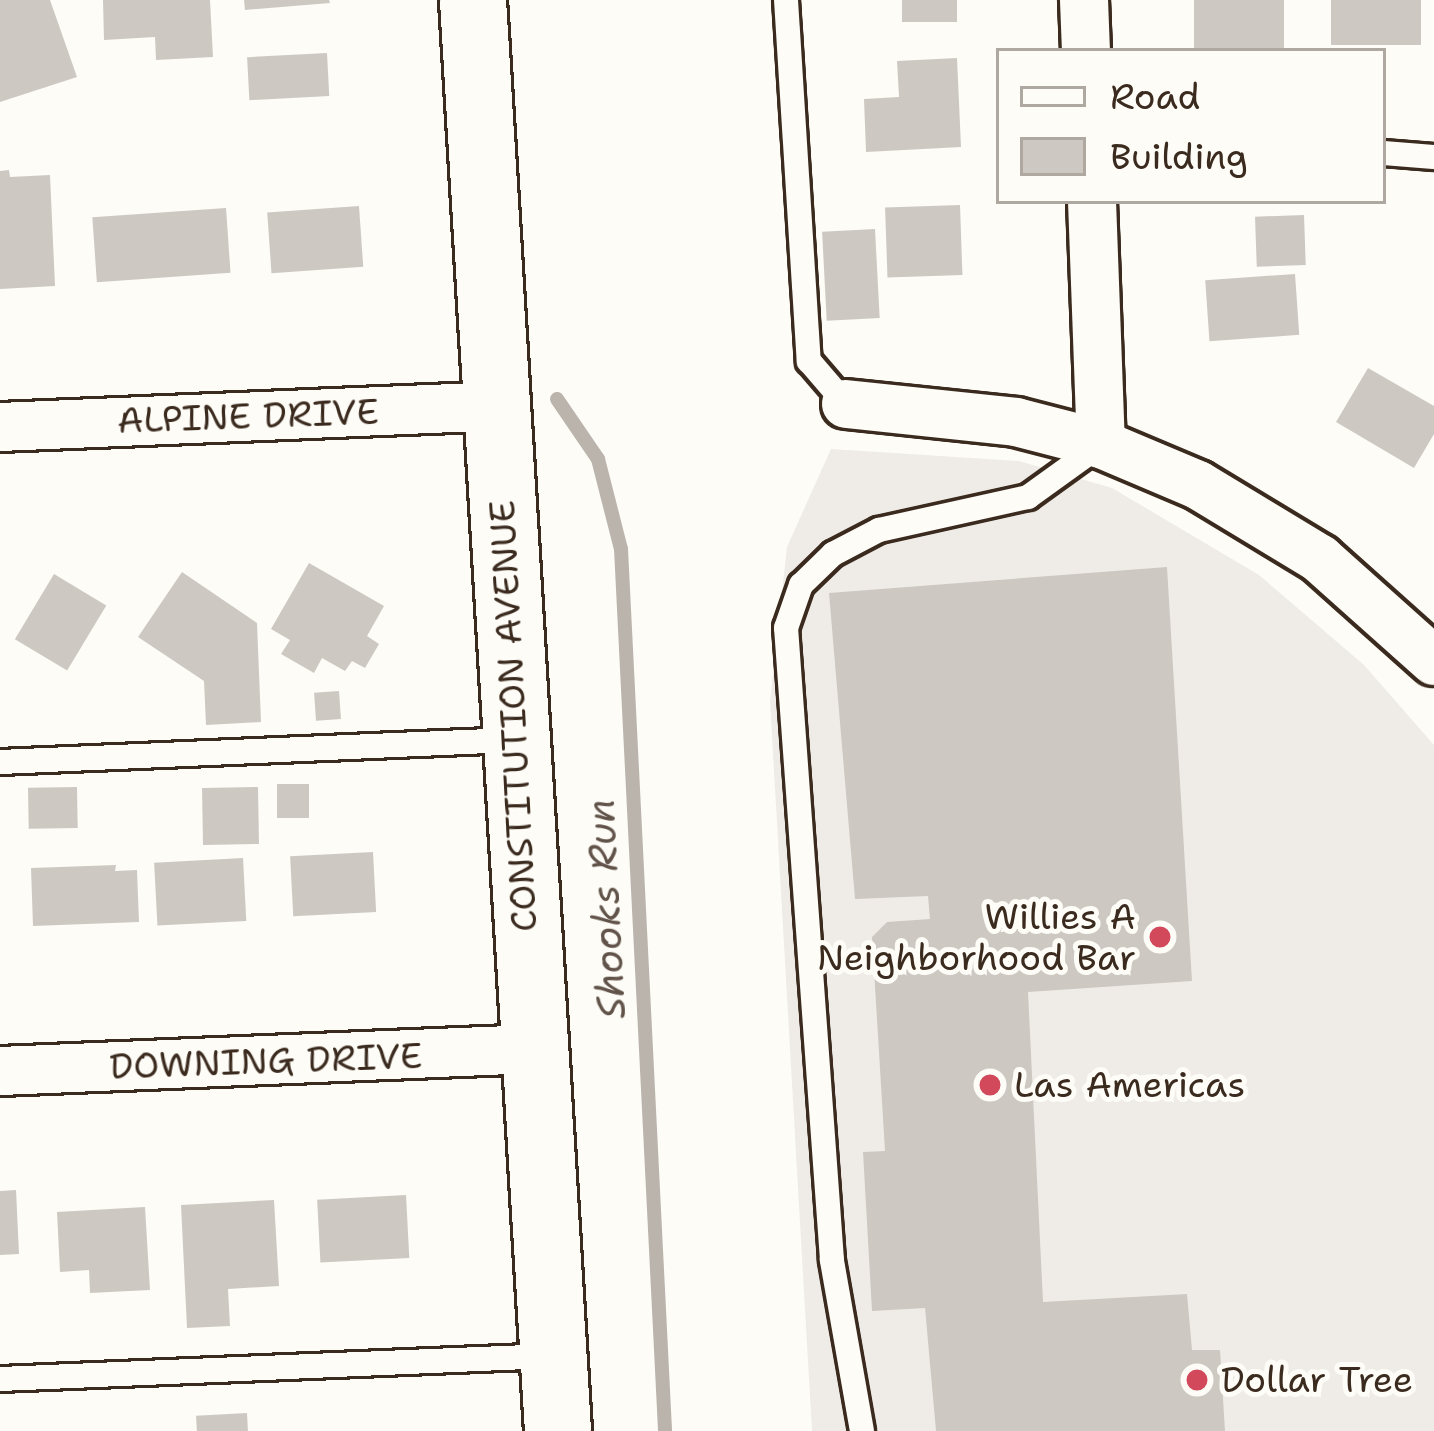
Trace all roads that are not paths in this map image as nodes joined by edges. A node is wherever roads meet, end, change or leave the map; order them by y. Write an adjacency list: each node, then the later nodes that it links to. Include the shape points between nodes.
1 (473, 0): 9 (main road, CONSTITUTION AVENUE)
2 (786, 0): 8 (lane, via 809,361)
3 (1084, 0): 4 (street)
4 (1086, 48)
5 (1386, 153): 6 (lane)
6 (1434, 157)
7 (1092, 204): 11 (street)
8 (846, 404): 11 (street, via 1016,422)
9 (495, 406): 10 (street, ALPINE DRIVE); 13 (main road, CONSTITUTION AVENUE)
10 (0, 427)
11 (1101, 444): 12 (street, via 1256,516 1387,612); 20 (lane, via 1028,497 878,530 833,554 801,585 785,628 832,1260)
12 (1434, 661)
13 (515, 740): 14 (lane); 15 (main road, CONSTITUTION AVENUE)
14 (0, 762)
15 (533, 1049): 16 (street, DOWNING DRIVE); 17 (main road, CONSTITUTION AVENUE)
16 (0, 1071)
17 (553, 1356): 18 (lane); 19 (main road, CONSTITUTION AVENUE)
18 (0, 1379)
19 (558, 1431)
20 (862, 1431)

